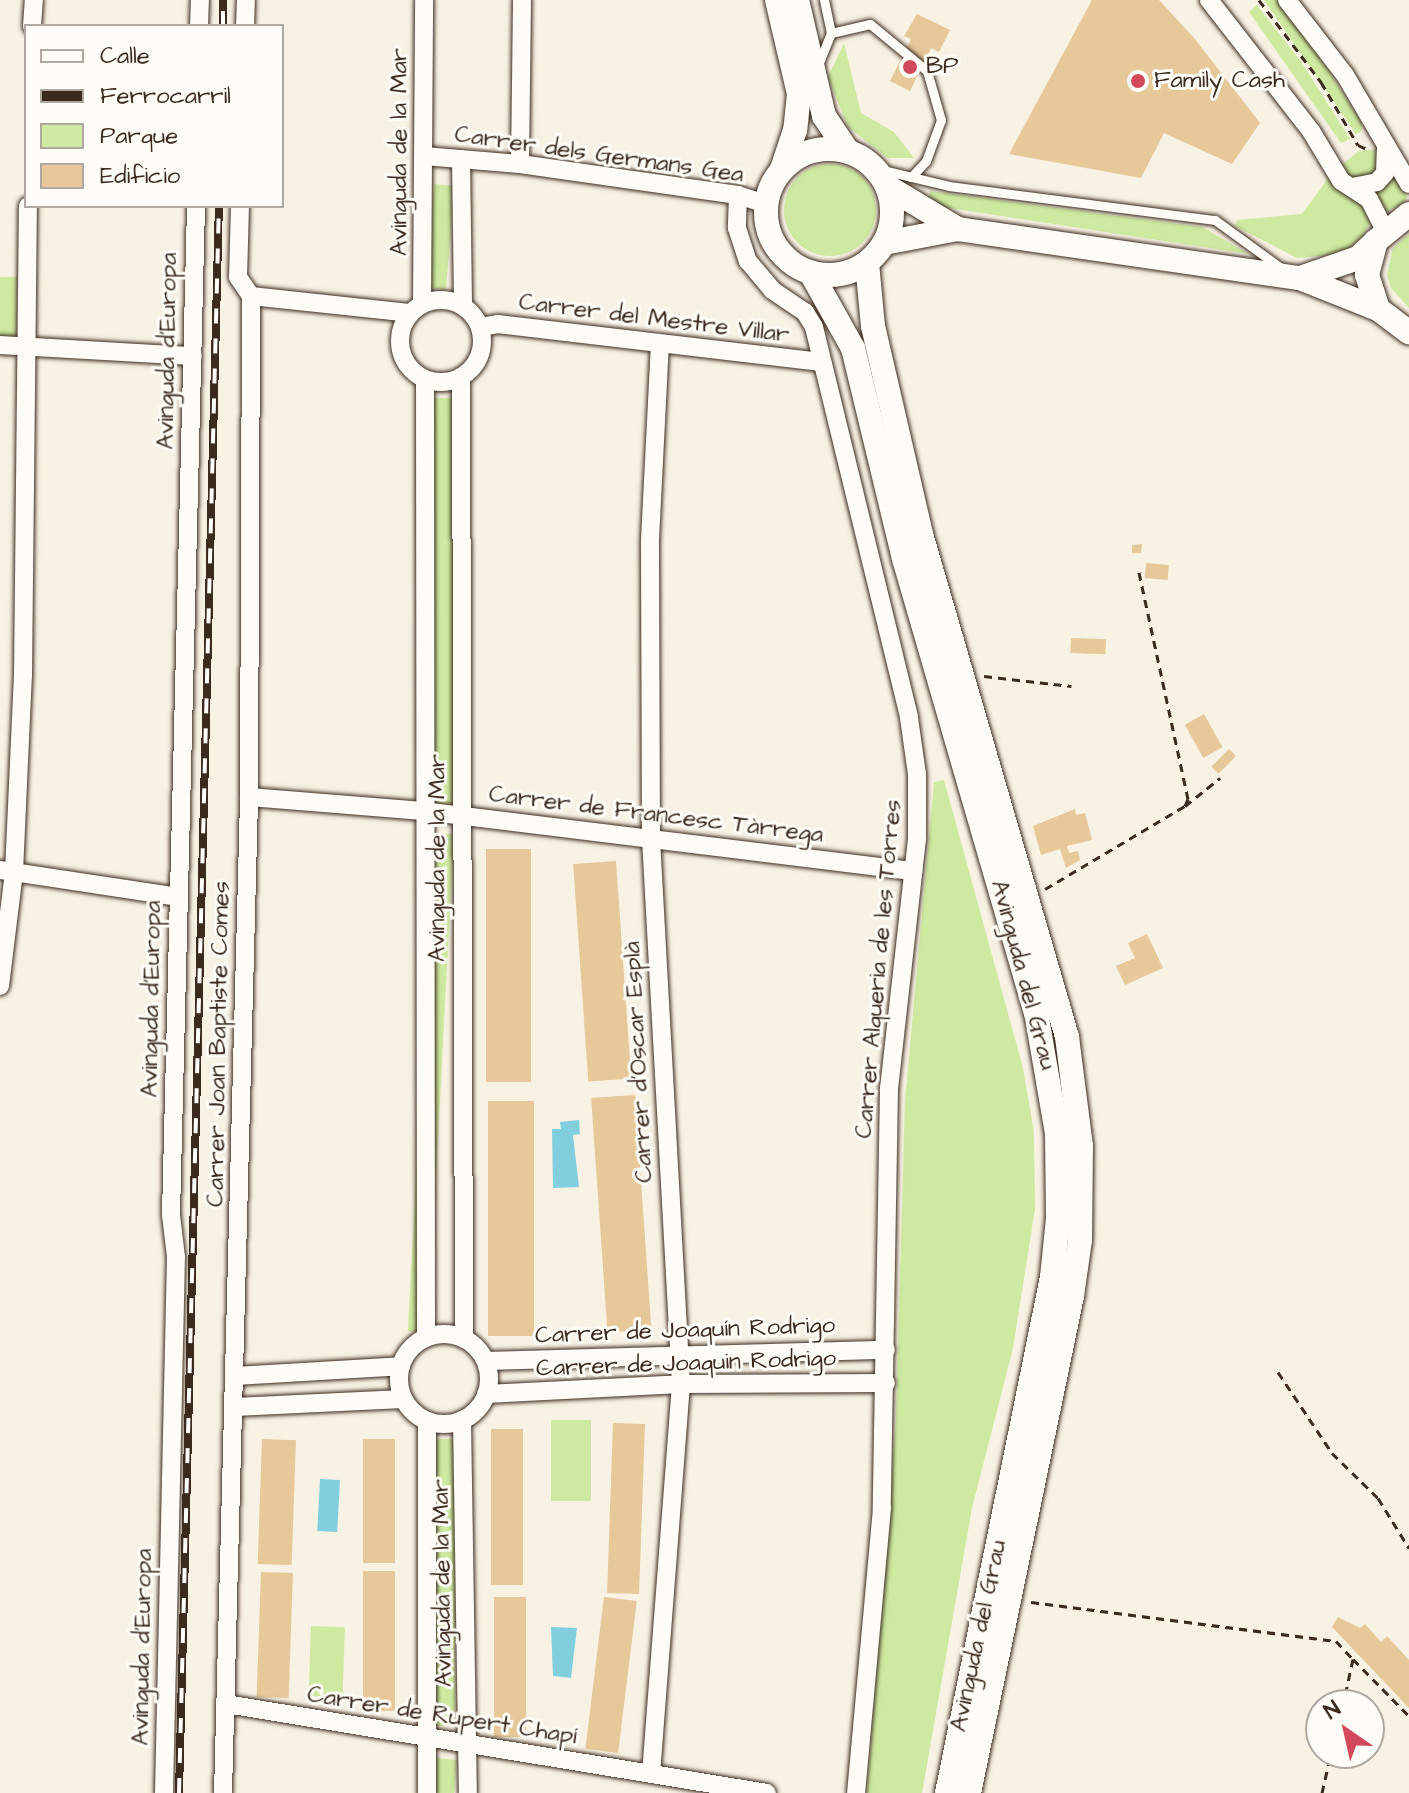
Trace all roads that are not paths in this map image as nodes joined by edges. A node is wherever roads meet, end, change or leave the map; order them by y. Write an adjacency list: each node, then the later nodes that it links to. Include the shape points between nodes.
1 (34, 0): 11 (street)
2 (200, 0): 12 (street)
3 (246, 0): 13 (street)
4 (424, 0): 18 (street, Avinguda de la Mar)
5 (522, 0): 20 (street)
6 (777, 0): 21 (main road, via 799,94 795,130)
7 (797, 0): 15 (main road)
8 (824, 0): 14 (lane)
9 (1209, 0): 25 (street, via 1311,131 1341,181)
10 (1287, 0): 16 (street, via 1345,75)
11 (32, 24)
12 (199, 24)
13 (245, 24)
14 (831, 33): 15 (lane); 23 (lane, via 870,24 927,71 941,120 926,161)
15 (814, 73): 17 (main road, via 824,116)
16 (1385, 146): 24 (street); 25 (street, via 1385,173 1377,182)
17 (848, 152): 21 (main road, via 813,151); 22 (main road)
18 (424, 156): 19 (street, Carrer dels Germans Gea); 40 (street, Avinguda de la Mar)
19 (461, 159): 20 (street, Carrer dels Germans Gea); 39 (street)
20 (520, 164): 26 (street, Carrer dels Germans Gea)
21 (782, 169): 27 (main road)
22 (881, 177): 23 (lane); 32 (main road); 34 (main road, via 892,209)
23 (911, 177): 37 (lane, via 1215,220)
24 (1409, 184)
25 (1352, 187): 33 (street, via 1369,199)
26 (738, 195): 27 (street, Carrer dels Germans Gea); 48 (street, via 737,228 748,261 772,290 808,316)
27 (766, 204): 36 (main road, via 771,239 781,254)
28 (28, 208): 46 (street)
29 (196, 208): 47 (street, Avinguda d'Europa)
30 (240, 208): 38 (street, Carrer Joan Baptiste Comes, via 238,277)
31 (1409, 214): 33 (main road)
32 (958, 229): 34 (main road); 37 (main road)
33 (1380, 235): 37 (main road, via 1358,258); 41 (main road, via 1367,275)
34 (884, 243): 35 (main road)
35 (867, 263): 36 (main road, via 850,272); 84 (main road, Avinguda del Grau, via 873,326 917,519 1073,1070 1082,1185 1072,1296)
36 (811, 273): 83 (main road, Avinguda del Grau, via 853,348 904,559 1036,1012 1057,1134 1052,1277)
37 (1297, 278): 41 (main road)
38 (251, 296): 40 (street); 51 (street, Carrer Joan Baptiste Comes)
39 (463, 305): 40 (street, via 442,299); 42 (street)
40 (416, 308): 50 (street, via 401,351)
41 (1378, 309): 43 (main road)
42 (480, 327): 45 (street, Carrer del Mestre Villar, via 498,324); 49 (street, via 482,350)
43 (1409, 332)
44 (0, 345): 46 (street)
45 (660, 345): 48 (street, Carrer del Mestre Villar); 54 (street, Carrer d'Oscar Esplà, via 650,540)
46 (29, 346): 47 (street); 55 (street)
47 (193, 356): 57 (street, Avinguda d'Europa)
48 (821, 362): 56 (street, Carrer Alqueria de les Torres, via 909,718 917,774)
49 (461, 377): 50 (street); 53 (street, Avinguda de la Mar)
50 (425, 379): 52 (street, Avinguda de la Mar)
51 (249, 797): 52 (street, Carrer de Francesc Tàrrega); 65 (street, Carrer Joan Baptiste Comes)
52 (423, 811): 53 (street, Carrer de Francesc Tàrrega); 59 (street, Avinguda de la Mar)
53 (460, 816): 54 (street, Carrer de Francesc Tàrrega); 60 (street, Avinguda de la Mar)
54 (651, 839): 56 (street, Carrer de Francesc Tàrrega); 62 (street, Carrer d'Oscar Esplà)
55 (7, 871): 57 (street); 58 (street)
56 (913, 871): 61 (street, Carrer Alqueria de les Torres, via 889,1089)
57 (178, 897): 77 (street, Avinguda d'Europa)
58 (0, 986)
59 (426, 1338): 60 (street, via 447,1334); 64 (street)
60 (464, 1339): 63 (street)
61 (886, 1350): 62 (street, Carrer de Joaquín Rodrigo); 66 (street, Carrer Alqueria de les Torres)
62 (680, 1353): 63 (street, Carrer de Joaquín Rodrigo); 67 (street, Carrer d'Oscar Esplà)
63 (486, 1361): 68 (street)
64 (401, 1366): 65 (street); 69 (street)
65 (235, 1376): 70 (street, Carrer Joan Baptiste Comes)
66 (886, 1383): 67 (street, Carrer de Joaquin Rodrigo); 82 (street, via 875,1613)
67 (681, 1384): 68 (street, Carrer de Joaquin Rodrigo); 76 (street, Carrer d'Oscar Esplà)
68 (486, 1394): 71 (street)
69 (403, 1399): 70 (street); 72 (street)
70 (235, 1407): 73 (street, Carrer Joan Baptiste Comes)
71 (462, 1420): 72 (street); 75 (street, Avinguda de la Mar)
72 (427, 1421): 74 (street, Avinguda de la Mar)
73 (226, 1704): 74 (street, Carrer de Rupert Chapí); 78 (street, Carrer Joan Baptiste Comes)
74 (427, 1740): 75 (street, Carrer de Rupert Chapí); 79 (street, Avinguda de la Mar)
75 (468, 1746): 76 (street, Carrer de Rupert Chapí); 80 (street, Avinguda de la Mar)
76 (651, 1774): 81 (street)
77 (164, 1793)
78 (223, 1793)
79 (427, 1793)
80 (468, 1793)
81 (767, 1793)
82 (856, 1793)
83 (947, 1793)
84 (969, 1793)

